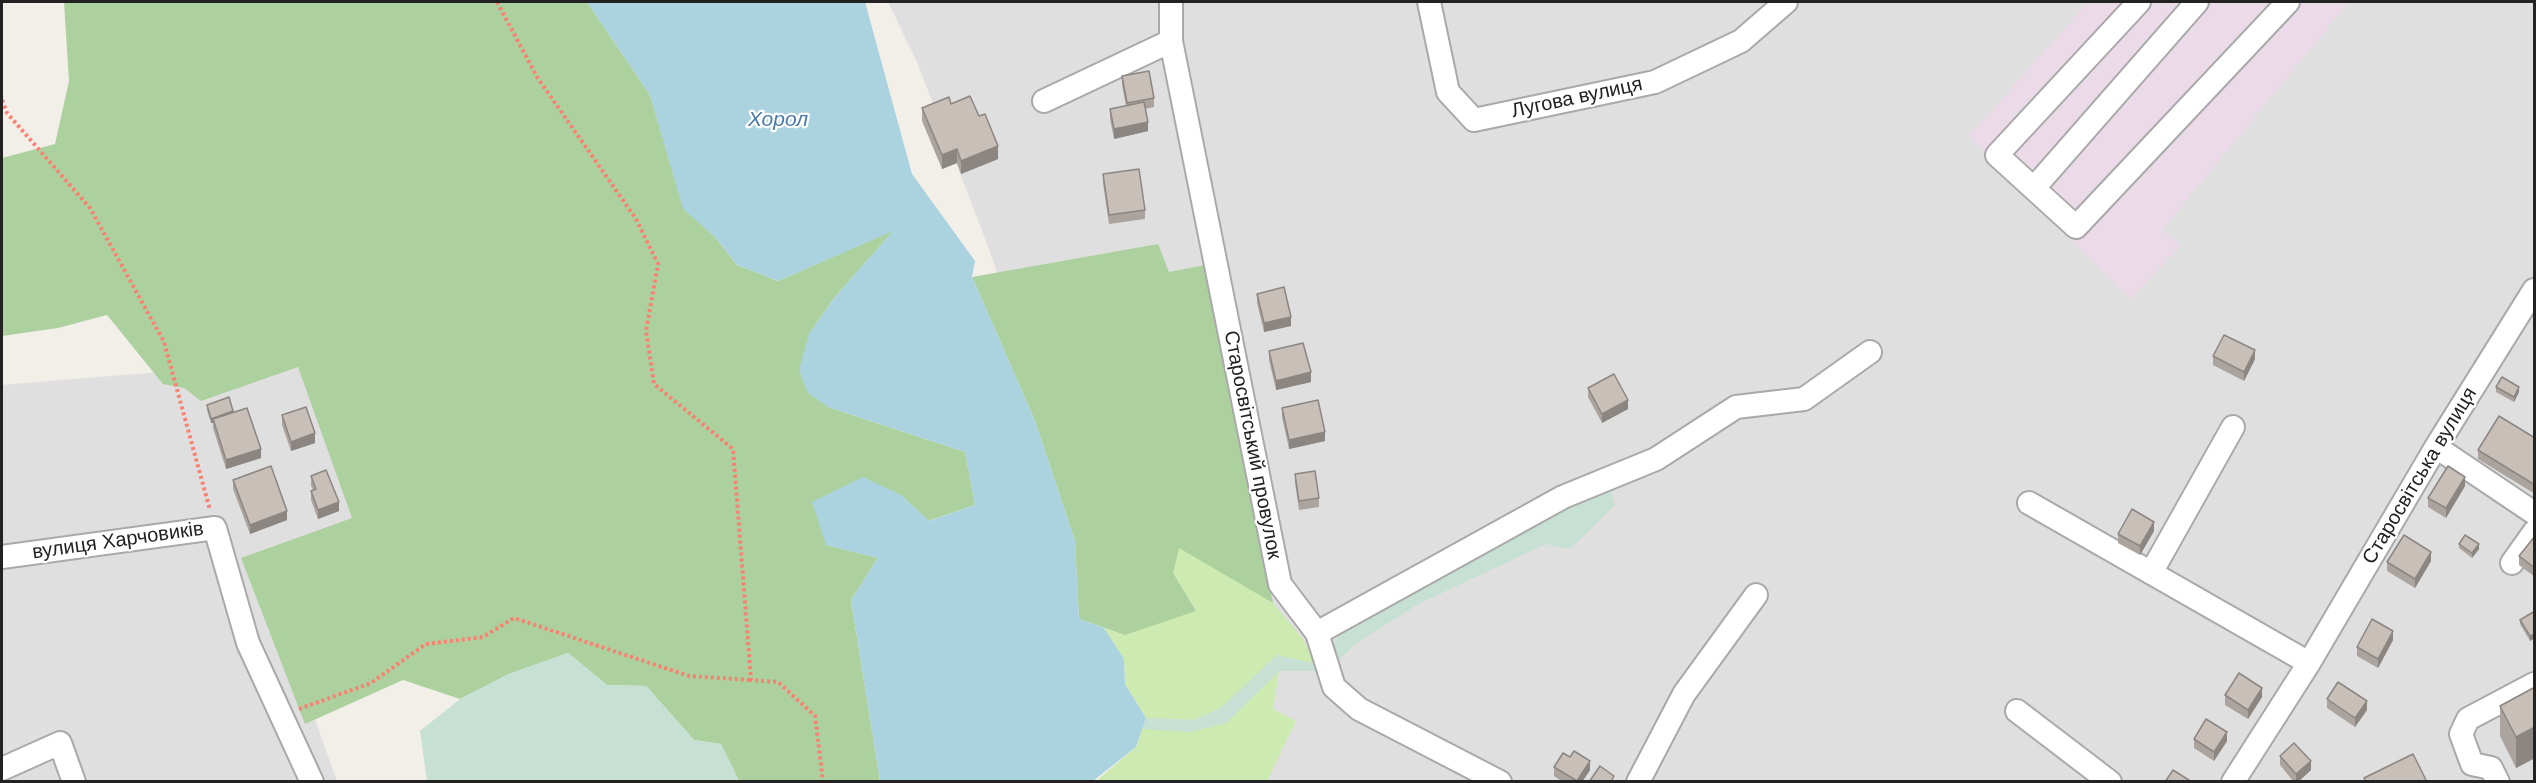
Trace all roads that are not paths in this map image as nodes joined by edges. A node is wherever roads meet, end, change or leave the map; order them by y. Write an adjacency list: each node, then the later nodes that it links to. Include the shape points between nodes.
1 (1172, 2): 7 (street, Старосвітський провулок)
2 (1429, 2): 3 (street, Лугова вулиця, via 1448,92 1474,120 1655,81 1741,41)
3 (1786, 2)
4 (2139, 2): 9 (street, via 1997,155)
5 (2197, 2): 9 (street)
6 (2288, 2): 9 (street, via 2076,227)
7 (1171, 40): 8 (street); 21 (street, Старосвітський провулок, via 1280,584)
8 (1044, 101)
9 (2034, 188)
10 (2535, 290): 13 (street, Старосвітська вулиця)
11 (1870, 352): 21 (street, via 1804,399 1736,407 1656,459 1563,497)
12 (2233, 427): 19 (street)
13 (2436, 447): 15 (street); 22 (street, Старосвітська вулиця)
14 (2029, 503): 19 (street)
15 (2535, 513)
16 (2535, 532): 18 (street)
17 (2, 557): 27 (street, вулиця Харчовиків, via 215,528 248,643)
18 (2512, 563)
19 (2151, 573): 22 (street)
20 (1756, 595): 29 (street, via 1684,694)
21 (1317, 633): 28 (street, Старосвітський провулок, via 1334,687 1359,709)
22 (2309, 663): 31 (street, Старосвітська вулиця)
23 (2535, 684): 32 (street, via 2468,719 2461,734 2472,764 2491,768)
24 (2017, 711): 30 (street)
25 (2, 769): 26 (street, via 60,743)
26 (74, 782)
27 (312, 782)
28 (1500, 782)
29 (1638, 782)
30 (2110, 782)
31 (2233, 782)
32 (2498, 782)

